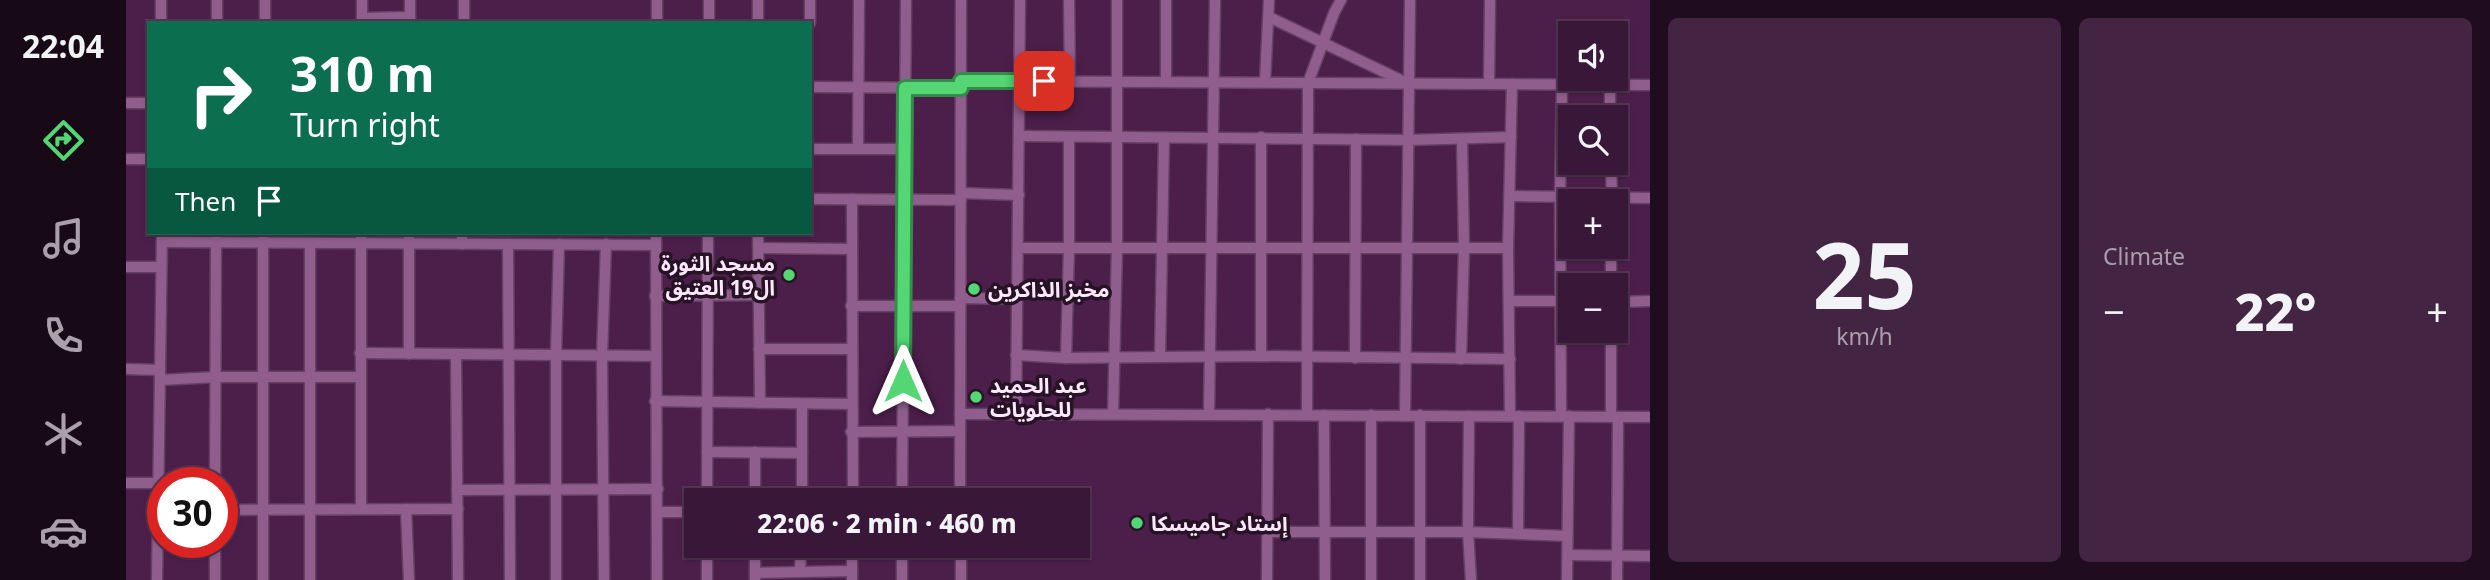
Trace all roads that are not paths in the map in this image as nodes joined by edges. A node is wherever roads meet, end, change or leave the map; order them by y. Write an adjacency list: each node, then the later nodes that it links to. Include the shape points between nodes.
1 (161, 0): 28 (street)
2 (217, 0): 29 (street)
3 (265, 0): 30 (street)
4 (362, 0): 26 (street)
5 (410, 0): 27 (street)
6 (464, 0): 31 (street)
7 (657, 0): 32 (street)
8 (709, 0): 33 (street)
9 (758, 0): 34 (street)
10 (810, 0): 35 (street)
11 (859, 0): 52 (street)
12 (906, 0): 53 (street)
13 (961, 0): 47 (street)
14 (1020, 0): 38 (street)
15 (1069, 0): 39 (street)
16 (1117, 0): 37 (street)
17 (1166, 0): 40 (street)
18 (1215, 0): 41 (street)
19 (1269, 0): 25 (street)
20 (1334, 0): 24 (street)
21 (1341, 0): 24 (street)
22 (1410, 0): 44 (street)
23 (1490, 0): 45 (street)
24 (1334, 13): 36 (street)
25 (1269, 18): 36 (street); 42 (street)
26 (362, 20): 27 (street)
27 (410, 20)
28 (161, 21)
29 (217, 21)
30 (265, 21)
31 (464, 21)
32 (656, 21)
33 (709, 21)
34 (758, 21)
35 (810, 21)
36 (1323, 42): 43 (street); 44 (street)
37 (1116, 80): 39 (street); 40 (street); 61 (street)
38 (1018, 81): 39 (street); 47 (street); 57 (street)
39 (1070, 81)
40 (1166, 81): 41 (street)
41 (1213, 82): 42 (street); 63 (street)
42 (1265, 82): 43 (street)
43 (1308, 83): 44 (street); 64 (street)
44 (1408, 84): 45 (street); 67 (street)
45 (1489, 84): 46 (street)
46 (1512, 84): 49 (street); 60 (street)
47 (961, 85): 53 (street); 75 (street)
48 (1650, 85): 50 (street)
49 (1558, 86)
50 (1628, 86)
51 (812, 87): 52 (street)
52 (860, 88): 53 (street); 69 (street)
53 (905, 88): 70 (street)
54 (1562, 91): 73 (street)
55 (126, 103): 56 (street)
56 (147, 103)
57 (1019, 136): 58 (street); 74 (street)
58 (1069, 137): 61 (street); 100 (street)
59 (1261, 137): 63 (street); 64 (street); 103 (street)
60 (1511, 137): 66 (street); 76 (street)
61 (1115, 138): 62 (street); 97 (street)
62 (1164, 138): 63 (street); 101 (street)
63 (1213, 138): 102 (street)
64 (1309, 138): 65 (street); 108 (street)
65 (1356, 139): 67 (street); 109 (street)
66 (1462, 139): 67 (street); 105 (street)
67 (1409, 140): 104 (street)
68 (812, 149): 69 (street)
69 (858, 149): 70 (street)
70 (904, 149): 81 (street)
71 (126, 159): 72 (street)
72 (147, 159)
73 (1560, 189)
74 (1018, 195): 75 (street); 99 (street)
75 (961, 196): 81 (street); 119 (street)
76 (1511, 196): 77 (street); 106 (street)
77 (1558, 197)
78 (1650, 198): 82 (street)
79 (812, 199): 80 (street)
80 (852, 199): 81 (street); 107 (street)
81 (903, 199): 122 (street)
82 (1628, 199)
83 (656, 235): 96 (street)
84 (708, 235): 114 (street)
85 (758, 235): 98 (street)
86 (162, 237): 87 (street); 111 (street)
87 (216, 238): 88 (street); 147 (street)
88 (263, 238): 92 (street); 148 (street)
89 (361, 238): 90 (street); 92 (street); 127 (street)
90 (409, 238): 91 (street); 128 (street)
91 (462, 238): 93 (street)
92 (310, 243): 149 (street)
93 (508, 244): 94 (street); 130 (street)
94 (559, 244): 95 (street); 131 (street)
95 (606, 244): 96 (street); 133 (street)
96 (656, 244): 113 (street)
97 (1117, 247): 100 (street); 101 (street); 140 (street)
98 (759, 248): 107 (street); 112 (street)
99 (1019, 248): 100 (street); 115 (street)
100 (1069, 248): 139 (street)
101 (1164, 248): 102 (street); 136 (street)
102 (1212, 248): 103 (street); 137 (street)
103 (1260, 248): 108 (street); 135 (street)
104 (1409, 248): 105 (street); 109 (street); 142 (street)
105 (1464, 248): 106 (street); 143 (street)
106 (1508, 248): 116 (street)
107 (851, 249): 121 (street)
108 (1309, 249): 109 (street); 138 (street)
109 (1355, 249): 141 (street)
110 (126, 267): 111 (street)
111 (161, 267): 146 (street)
112 (759, 295): 114 (street); 125 (street)
113 (655, 296): 114 (street); 134 (street)
114 (708, 296): 152 (street)
115 (1016, 299): 119 (street); 132 (street)
116 (1510, 301): 117 (street); 144 (street)
117 (1558, 301)
118 (1650, 301): 120 (street)
119 (960, 302): 122 (street); 156 (street)
120 (1628, 302)
121 (851, 306): 122 (street); 126 (street)
122 (903, 306): 172 (street)
123 (1565, 343): 168 (street)
124 (1611, 343): 169 (street)
125 (760, 349): 126 (street); 153 (street)
126 (851, 349): 155 (street)
127 (360, 353): 128 (street); 150 (street)
128 (409, 354): 129 (street)
129 (456, 354): 130 (street); 189 (street)
130 (508, 355): 131 (street); 190 (street)
131 (556, 355): 133 (street); 191 (street)
132 (1016, 355): 139 (street); 157 (street)
133 (602, 356): 134 (street); 187 (street)
134 (655, 356): 151 (street)
135 (1261, 356): 137 (street); 138 (street)
136 (1160, 357): 137 (street); 140 (street)
137 (1210, 357): 159 (street)
138 (1307, 357): 141 (street); 161 (street)
139 (1066, 358): 140 (street)
140 (1115, 358): 158 (street)
141 (1355, 358): 142 (street)
142 (1406, 358): 143 (street); 164 (street)
143 (1461, 359): 144 (street)
144 (1510, 359): 167 (street)
145 (126, 369): 146 (street)
146 (160, 375): 147 (street); 177 (street)
147 (216, 377): 148 (street); 178 (street)
148 (263, 377): 149 (street); 196 (street)
149 (310, 377): 150 (street); 197 (street)
150 (360, 377): 192 (street)
151 (655, 401): 152 (street); 188 (street)
152 (708, 402): 153 (street); 175 (street)
153 (760, 403): 154 (street)
154 (802, 404): 155 (street); 176 (street)
155 (851, 404): 173 (street)
156 (960, 414): 157 (street); 171 (street)
157 (1016, 414): 158 (street)
158 (1113, 414): 159 (street)
159 (1209, 414): 160 (street)
160 (1268, 414): 161 (street); 202 (street)
161 (1307, 414): 162 (street)
162 (1324, 415): 163 (street); 200 (street)
163 (1371, 415): 164 (street); 201 (street)
164 (1405, 415): 165 (street)
165 (1420, 415): 166 (street); 203 (street)
166 (1469, 416): 167 (street); 204 (street)
167 (1514, 416): 168 (street); 205 (street)
168 (1565, 416): 169 (street); 206 (street)
169 (1614, 417): 170 (street); 208 (street)
170 (1650, 417)
171 (960, 430): 172 (street); 186 (street)
172 (903, 431): 173 (street); 185 (street)
173 (851, 432): 184 (street)
174 (755, 452): 175 (street); 176 (street); 182 (street)
175 (708, 453): 181 (street)
176 (802, 453): 183 (street)
177 (158, 467)
178 (215, 467)
179 (126, 483): 180 (street)
180 (147, 483)
181 (707, 488)
182 (755, 488)
183 (802, 488)
184 (853, 488)
185 (902, 488)
186 (960, 488)
187 (605, 489): 188 (street); 191 (street); 229 (street)
188 (658, 489): 198 (street)
189 (457, 490): 190 (street); 194 (street)
190 (511, 490): 191 (street); 227 (street)
191 (556, 490): 228 (street)
192 (361, 509): 193 (street); 197 (street)
193 (406, 509): 194 (street); 225 (street)
194 (458, 509): 226 (street)
195 (238, 510): 196 (street)
196 (262, 510): 197 (street); 223 (street)
197 (310, 510): 224 (street)
198 (658, 512): 199 (street); 230 (street)
199 (684, 512)
200 (1326, 530): 201 (street); 202 (street); 235 (street)
201 (1371, 531): 203 (street); 236 (street)
202 (1267, 532): 234 (street)
203 (1420, 532): 204 (street); 237 (street)
204 (1468, 532): 205 (street); 238 (street)
205 (1518, 534): 206 (street)
206 (1567, 536): 207 (street)
207 (1567, 555): 208 (street); 239 (street)
208 (1618, 556): 209 (street); 240 (street)
209 (1650, 556)
210 (158, 558): 221 (street)
211 (215, 558): 222 (street)
212 (707, 558): 231 (street)
213 (755, 558): 219 (street)
214 (801, 558): 218 (street)
215 (852, 558): 220 (street)
216 (902, 558): 232 (street)
217 (961, 558): 233 (street)
218 (800, 572): 219 (street); 220 (street)
219 (755, 576)
220 (852, 576)
221 (157, 580)
222 (215, 580)
223 (263, 580)
224 (310, 580)
225 (409, 580)
226 (458, 580)
227 (510, 580)
228 (556, 580)
229 (604, 580)
230 (656, 580)
231 (707, 580)
232 (901, 580)
233 (961, 580)
234 (1267, 580)
235 (1325, 580)
236 (1371, 580)
237 (1420, 580)
238 (1471, 580)
239 (1567, 580)
240 (1618, 580)

